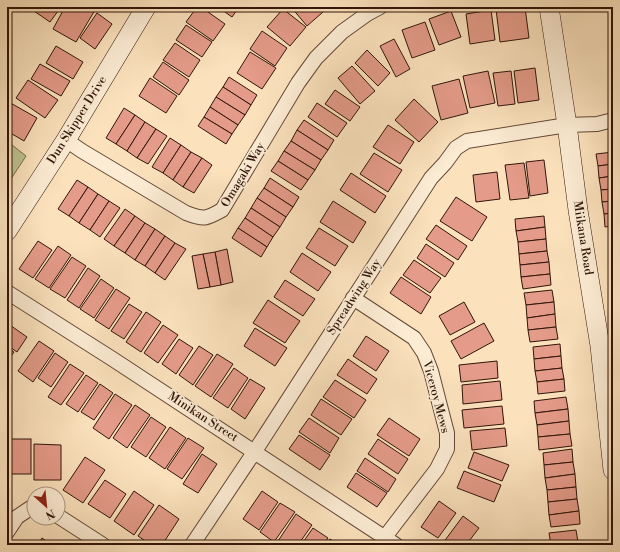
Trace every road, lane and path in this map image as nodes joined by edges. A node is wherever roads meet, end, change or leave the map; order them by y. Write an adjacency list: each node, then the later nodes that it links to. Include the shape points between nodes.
1 (145, 7): 6 (street, Dun Skipper Drive)
2 (380, 7): 6 (street, Omagaki Way, via 342,32 316,58 298,83 222,210 210,217 186,213)
3 (549, 7): 5 (street, Miikana Road)
4 (613, 120): 5 (street, Spreadwing Way, via 597,124)
5 (567, 125): 9 (street, Spreadwing Way, via 468,141 456,148 431,178); 10 (street, Miikana Road, via 573,171)
6 (66, 140): 7 (street, Dun Skipper Drive)
7 (7, 231)
8 (7, 292): 11 (street, Minikan Street)
9 (353, 298): 11 (street, Spreadwing Way); 16 (street, Viceroy Mews, via 414,338 424,353 431,371 447,433 447,449 437,469)
10 (606, 345): 12 (street, Miikana Road)
11 (255, 451): 16 (street, Minikan Street); 18 (street, Spreadwing Way)
12 (613, 470)
13 (26, 511): 15 (street, via 17,517)
14 (66, 521): 17 (street)
15 (7, 532)
16 (391, 541)
17 (103, 545)
18 (192, 545)

